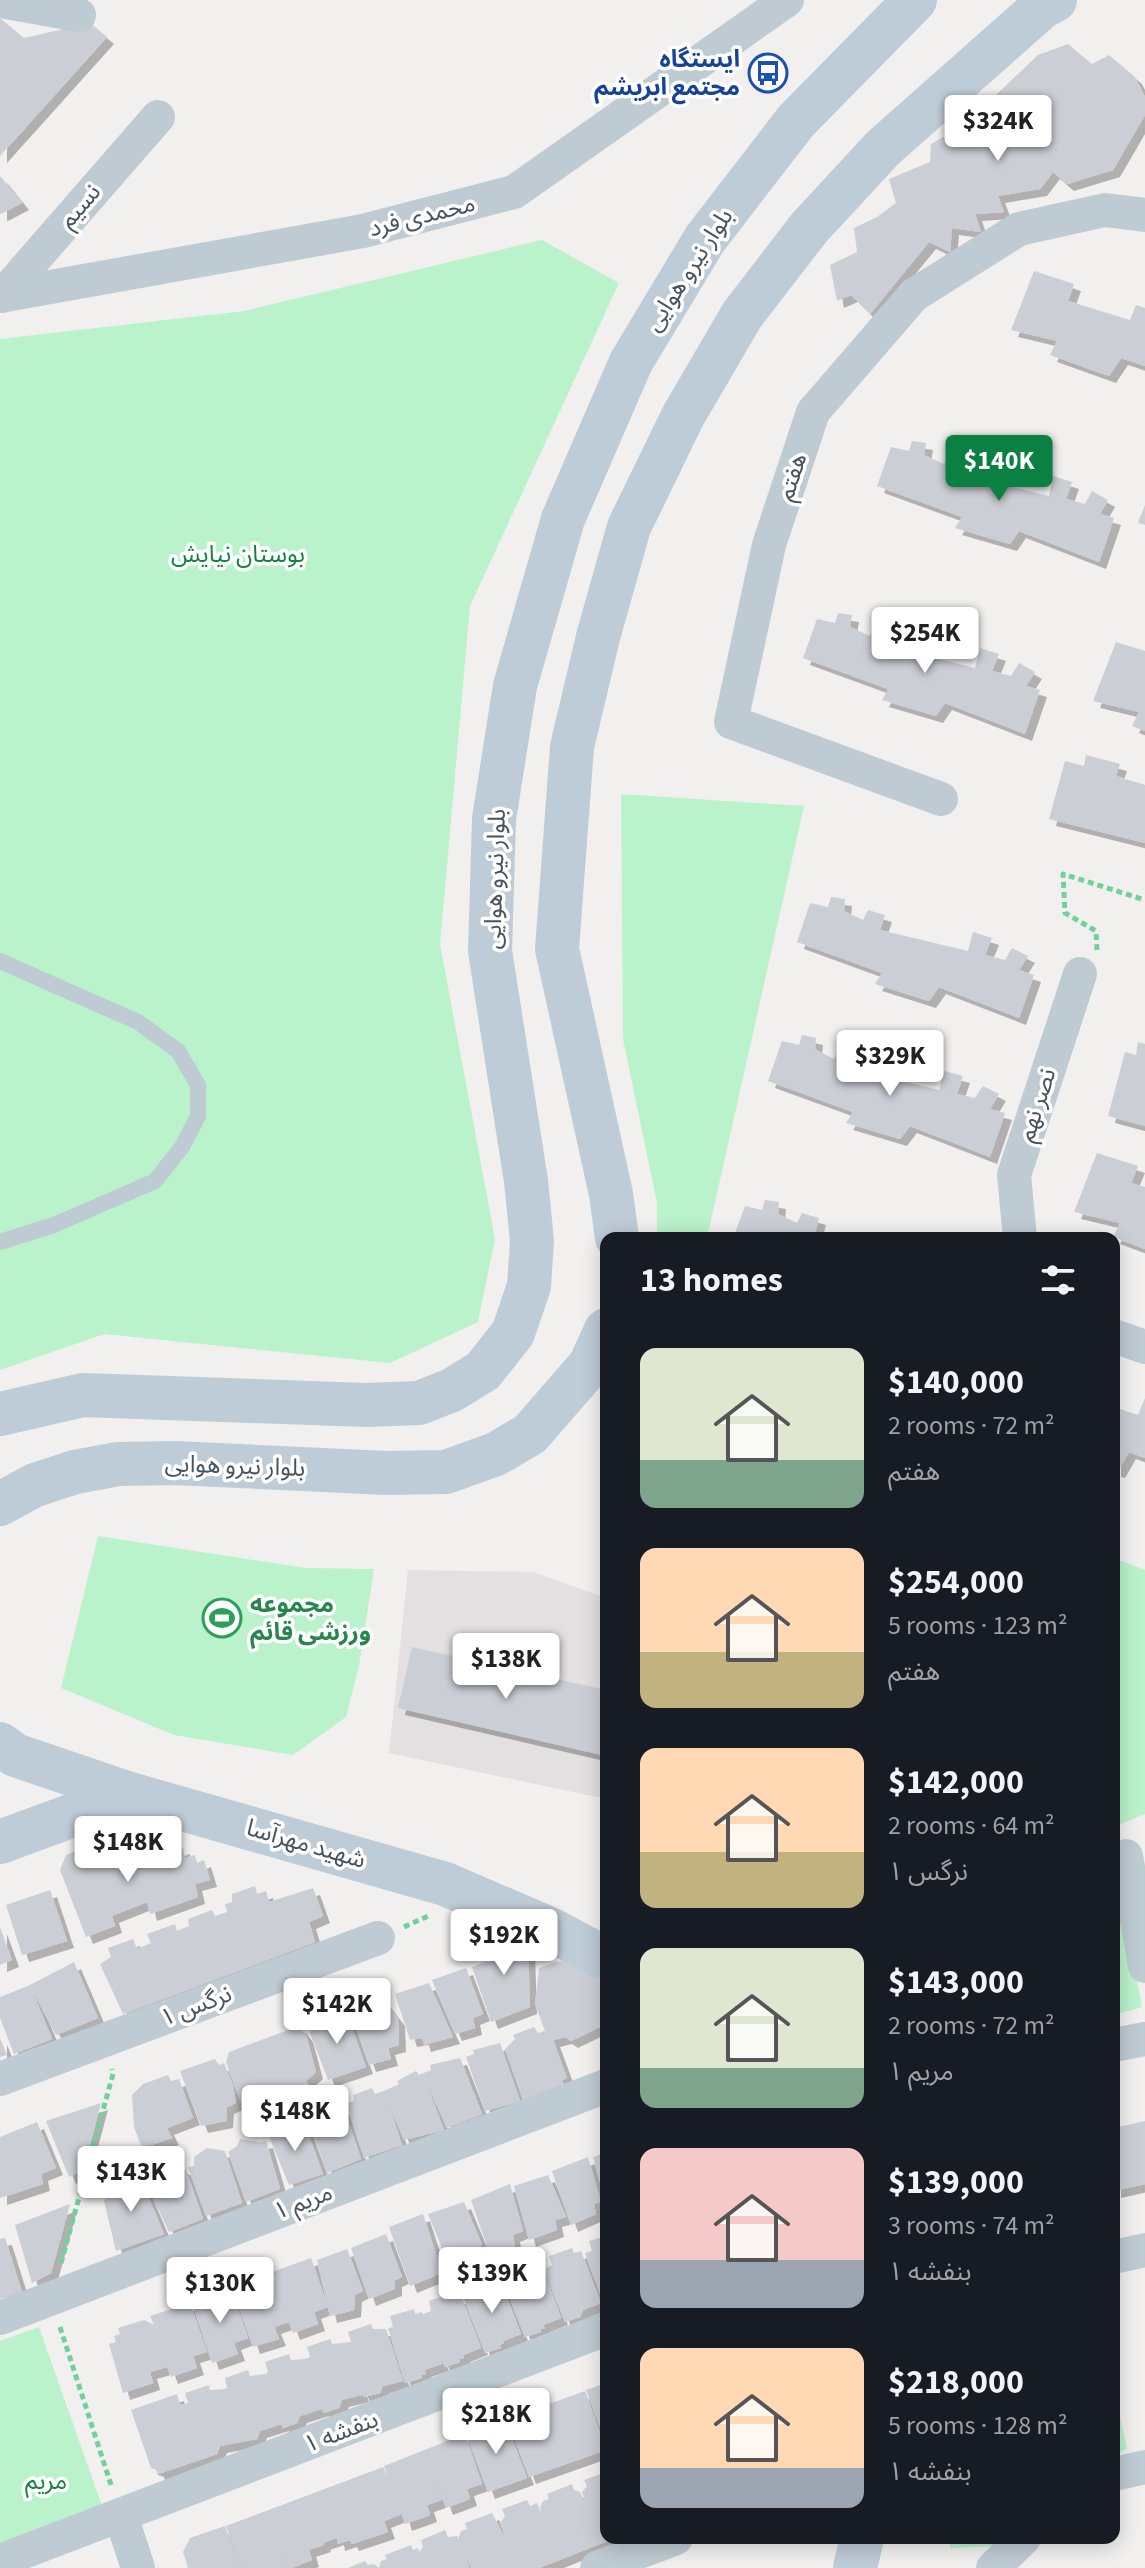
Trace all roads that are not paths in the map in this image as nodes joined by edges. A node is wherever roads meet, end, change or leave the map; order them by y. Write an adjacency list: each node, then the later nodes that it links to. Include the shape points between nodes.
1 (787, 0): 8 (street, محمدی فرد, via 514,192 363,231)
2 (915, 0): 18 (main road, بلوار نیرو هوایی, via 796,121 705,239 631,362 563,519 515,686 494,819 490,951 532,1241 529,1286 513,1333 483,1371 419,1403 83,1395)
3 (1055, 0): 12 (main road, via 883,148 809,228 742,315 683,416 629,527 572,747 557,949)
4 (0, 1): 5 (street)
5 (79, 15)
6 (158, 117): 8 (street, نسیم)
7 (1145, 215): 9 (street, هفتم, via 1105,210 1019,229 914,295 813,412 769,545 731,722)
8 (1, 296)
9 (941, 799)
10 (0, 961): 14 (lane, via 138,1022 178,1051 198,1085 198,1116 155,1181)
11 (1080, 974): 13 (street, نصر نهم, via 1014,1175)
12 (616, 1232)
13 (1019, 1232)
14 (0, 1242)
15 (1120, 1338): 17 (street)
16 (600, 1343): 19 (main road, بلوار نیرو هوایی, via 590,1365 530,1434 496,1454 446,1472 118,1464 35,1485)
17 (1145, 1347)
18 (0, 1414)
19 (0, 1504)
20 (0, 1744): 21 (main road, شهید مهرآسا, via 15,1755)
21 (130, 1794): 22 (main road); 25 (main road, شهید مهرآسا, via 445,1884)
22 (0, 1842)
23 (1126, 1856): 26 (street)
24 (378, 1938): 29 (street, نرگس ۱)
25 (600, 1956)
26 (1145, 1966)
27 (1145, 2039): 28 (street)
28 (1120, 2044)
29 (0, 2079)
30 (600, 2088): 33 (street, مریم ۱)
31 (1145, 2250): 32 (street)
32 (1120, 2256)
33 (0, 2318)
34 (600, 2331): 37 (street, بنفشه ۱)
35 (1145, 2467): 36 (street)
36 (1120, 2473)
37 (121, 2516): 41 (street, بنفشه ۱); 42 (street)
38 (660, 2544): 43 (street)
39 (861, 2544): 44 (main road)
40 (1018, 2544): 45 (street)
41 (0, 2561)
42 (138, 2568)
43 (597, 2568)
44 (855, 2568)
45 (993, 2568)

